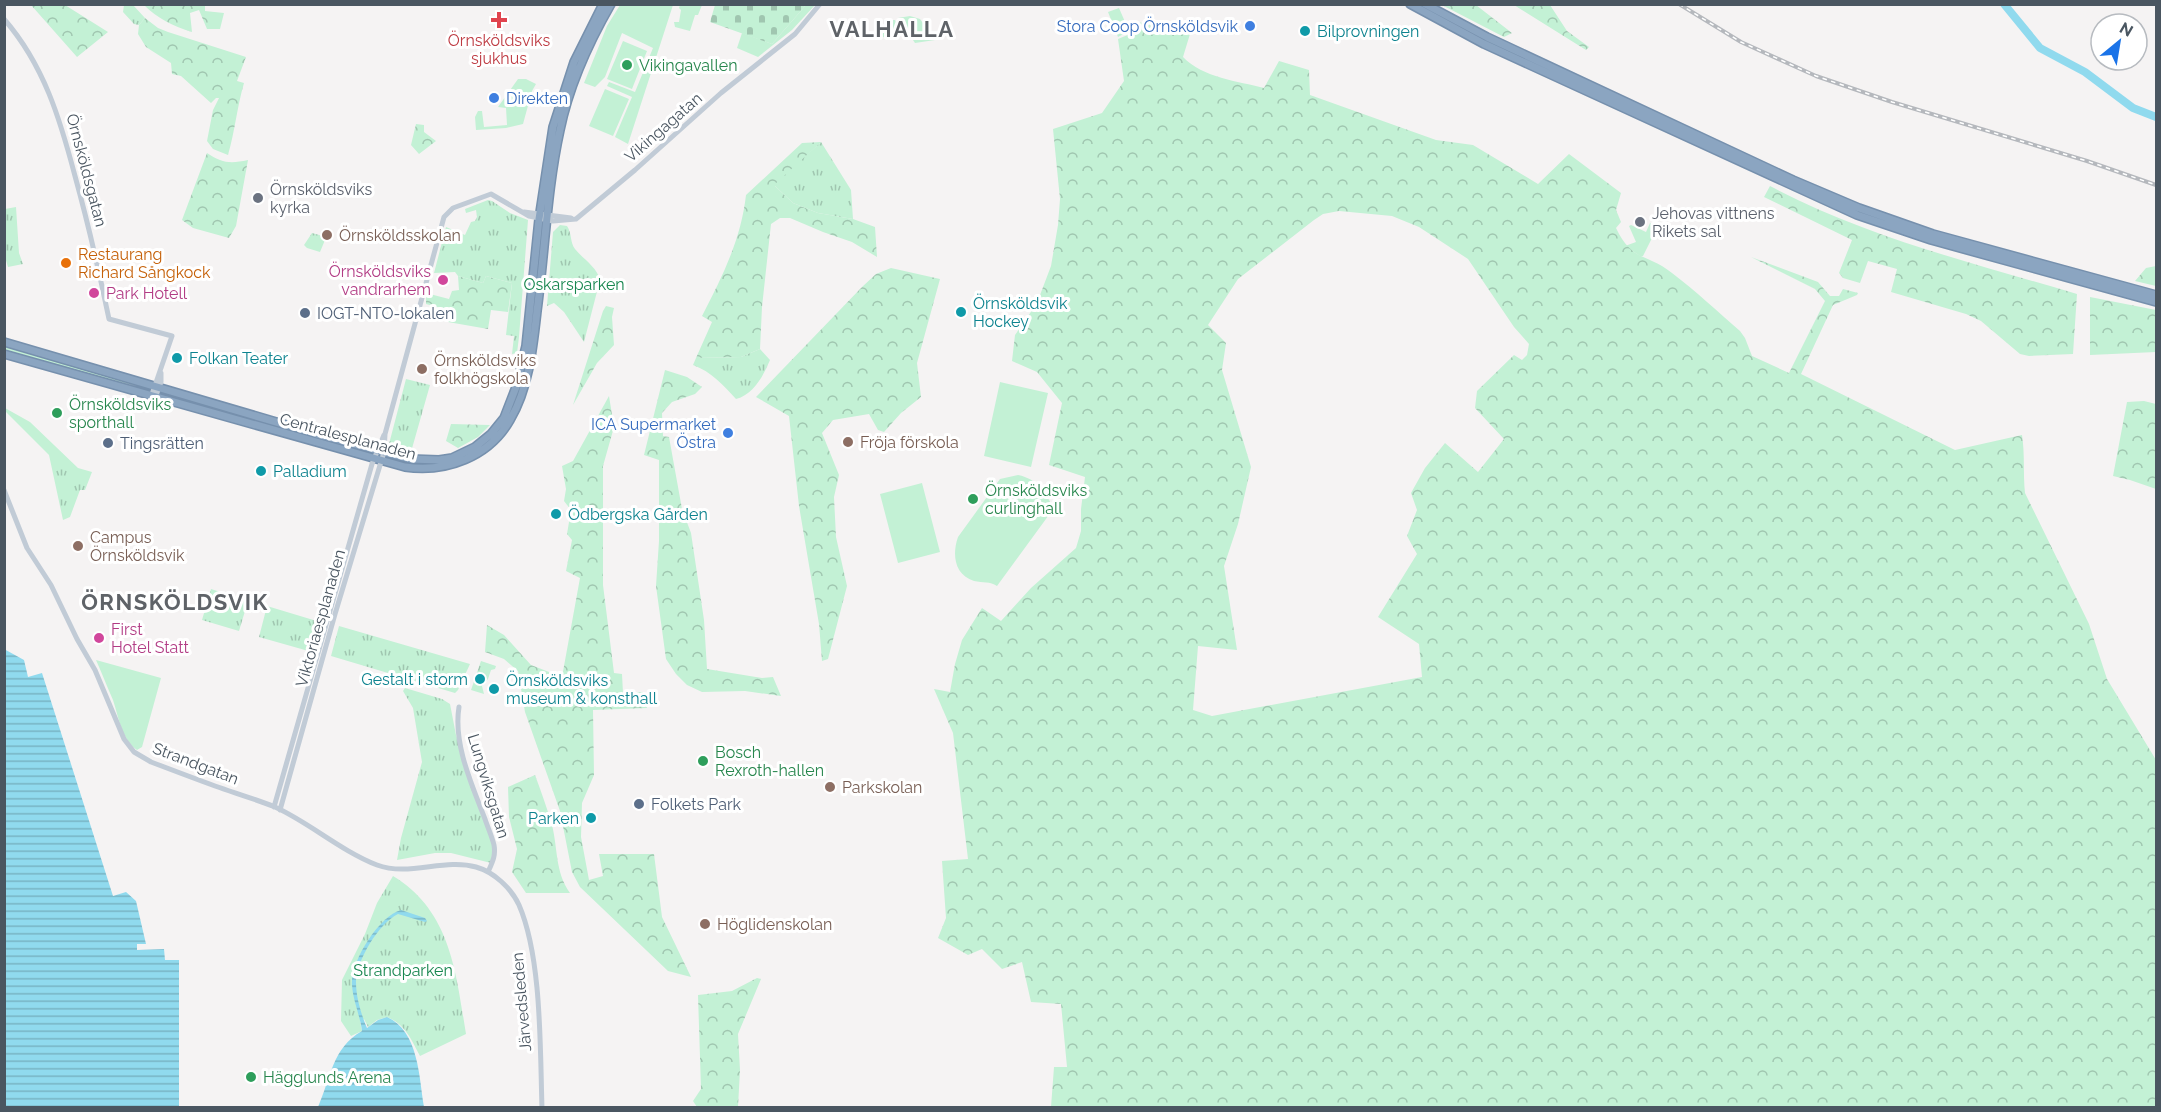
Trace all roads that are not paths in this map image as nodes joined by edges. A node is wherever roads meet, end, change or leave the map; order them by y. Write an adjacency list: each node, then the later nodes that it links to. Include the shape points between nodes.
1 (603, 4): 7 (highway, via 567,81)
2 (611, 4): 7 (highway, via 577,74)
3 (820, 4): 9 (main road, Vikingagatan, via 795,34 576,219)
4 (1410, 4): 12 (highway, via 1484,44 1857,215 1959,248)
5 (1425, 4): 11 (highway, via 1497,42 1859,208 1933,234)
6 (4, 19): 15 (main road, Örnsköldsgatan, via 43,76 56,109 108,319 172,336)
7 (553, 148): 8 (highway, Centralesplanaden); 9 (highway, Centralesplanaden)
8 (540, 216): 9 (main road, Vikingagatan); 10 (main road, Vikingagatan, via 522,212 491,194 453,208); 17 (highway, Centralesplanaden, via 526,346 504,418 475,447 452,458 422,460)
9 (548, 217): 18 (highway, Centralesplanaden, via 531,357 519,400 504,430 479,453 454,465 417,469)
10 (441, 225): 17 (main road, Viktoriaesplanaden)
11 (2157, 295)
12 (2157, 302)
13 (4, 342): 15 (highway, Centralesplanaden)
14 (4, 354): 16 (highway, Centralesplanaden)
15 (157, 387): 16 (main road); 17 (highway, Centralesplanaden)
16 (153, 398): 18 (highway, Centralesplanaden)
17 (381, 451): 18 (main road, Viktoriaesplanaden)
18 (377, 460): 21 (main road, Viktoriaesplanaden); 22 (main road, Viktoriaesplanaden)
19 (4, 489): 21 (main road, Strandgatan, via 27,548 95,670 128,746 151,762)
20 (459, 707): 23 (main road, Lungviksgatan, via 457,721 471,783 494,846)
21 (274, 807): 22 (main road, Strandgatan)
22 (280, 810): 23 (main road, Strandgatan, via 379,866 407,869 458,864)
23 (488, 872): 24 (main road, Järvedsleden, via 509,890 525,921 535,976)
24 (542, 1107)

